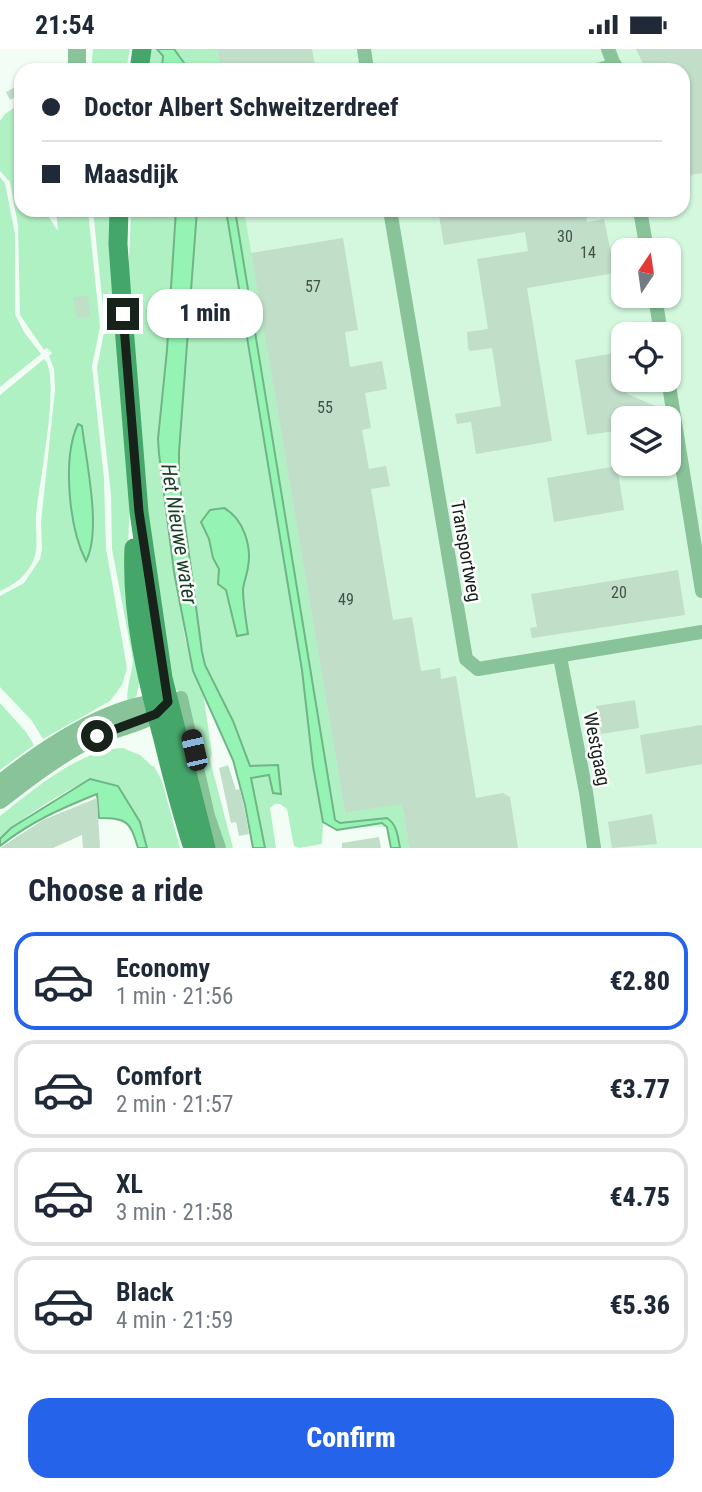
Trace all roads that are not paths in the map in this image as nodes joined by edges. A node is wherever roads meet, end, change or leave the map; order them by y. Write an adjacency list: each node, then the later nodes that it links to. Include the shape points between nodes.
1 (119, 217): 9 (main road, via 139,512)
2 (391, 217): 8 (street, Transportweg, via 466,659 478,669)
3 (641, 217): 4 (street)
4 (645, 238)
5 (670, 392): 6 (street)
6 (702, 591)
7 (702, 632): 8 (street, Transportweg)
8 (561, 657): 15 (street, Westgaag)
9 (159, 706): 10 (street, via 125,711 72,735); 11 (street, via 52,761); 12 (main road); 13 (main road); 14 (street, via 181,698)
10 (0, 784)
11 (0, 800)
12 (193, 848)
13 (206, 848)
14 (219, 848)
15 (594, 848)

